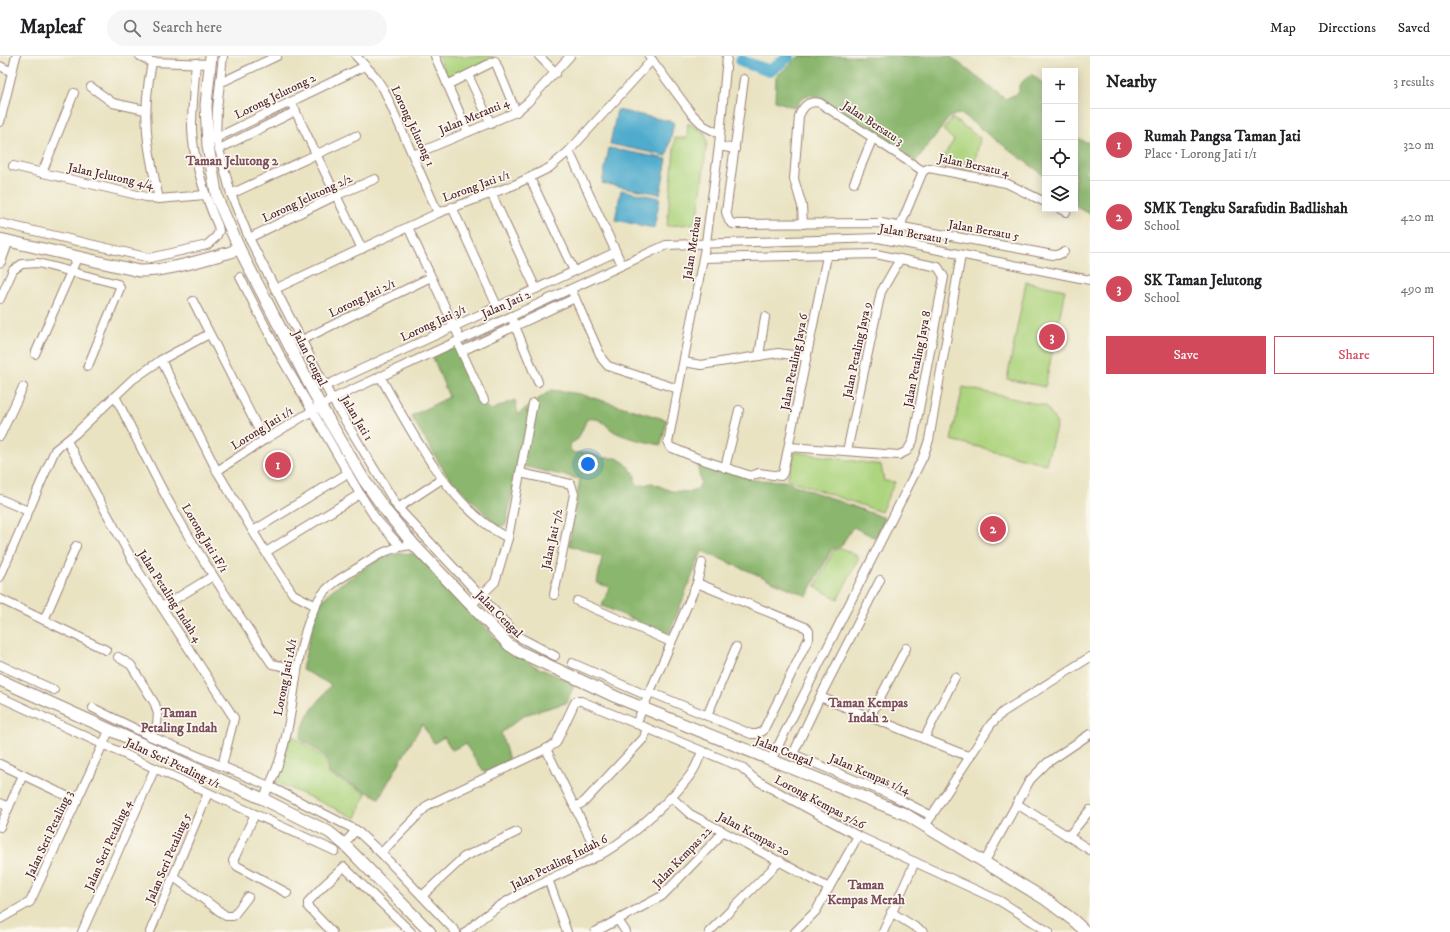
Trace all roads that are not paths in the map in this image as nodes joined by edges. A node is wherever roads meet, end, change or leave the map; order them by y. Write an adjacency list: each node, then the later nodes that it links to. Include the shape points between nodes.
1 (16, 56): 16 (street)
2 (140, 56): 12 (street)
3 (223, 56): 20 (street, Jalan Jati 1)
4 (277, 56): 20 (street)
5 (356, 56): 15 (street, Lorong Jelutong 1)
6 (435, 56): 21 (street)
7 (539, 56): 17 (street)
8 (570, 56): 17 (street, Jalan Meranti 4)
9 (727, 56): 31 (street, Jalan Merbau)
10 (650, 58): 31 (street, via 692,114 704,126); 37 (street, Lorong Jati 1/1)
11 (211, 60): 13 (street); 34 (street, Jalan Cengal, via 206,105)
12 (152, 62): 13 (street); 25 (street)
13 (196, 63): 48 (street, via 192,129)
14 (0, 66): 16 (street)
15 (365, 66): 24 (street, Lorong Jelutong 2); 39 (street, Lorong Jelutong 1, via 384,90)
16 (12, 72): 28 (street)
17 (556, 73): 27 (street, Jalan Meranti 4)
18 (468, 75): 21 (street); 27 (street, via 495,61); 29 (street)
19 (744, 79): 36 (street)
20 (220, 83): 34 (street, Jalan Jati 1)
21 (447, 85): 30 (street)
22 (91, 87): 25 (street, via 113,103)
23 (74, 93): 42 (street)
24 (291, 102): 26 (street); 34 (street, Lorong Jelutong 2)
25 (145, 110): 50 (street, via 146,134)
26 (296, 111): 34 (street); 38 (street)
27 (516, 112): 29 (street, Jalan Meranti 4)
28 (0, 122)
29 (491, 124): 30 (street, Jalan Meranti 4)
30 (468, 132): 39 (street, Jalan Meranti 4)
31 (720, 134): 35 (street, Jalan Merbau)
32 (356, 136): 38 (street)
33 (872, 137): 41 (street, Jalan Bersatu 3); 45 (street); 55 (street, Jalan Bersatu 3, via 820,103 815,102 802,108 799,116 794,179 802,206)
34 (215, 144): 47 (street, Jalan Jati 1); 64 (street, Jalan Cengal, via 217,198)
35 (719, 146): 36 (street); 62 (street, Jalan Merbau)
36 (735, 149): 55 (street, Jalan Bersatu 5, via 726,212 729,221 738,225)
37 (569, 151): 43 (street, Lorong Jati 1/1, via 549,168); 66 (street)
38 (316, 155): 47 (street); 49 (street)
39 (413, 155): 53 (street, Lorong Jelutong 1)
40 (13, 166): 42 (street, Jalan Jelutong 4/4)
41 (923, 171): 51 (street, Jalan Bersatu 4, via 929,168 1006,183); 57 (street, Jalan Bersatu 4)
42 (42, 173): 50 (street, Jalan Jelutong 4/4)
43 (530, 178): 46 (street, Lorong Jati 1/1); 75 (street)
44 (375, 179): 49 (street, Lorong Jelutong 2/2)
45 (854, 183)
46 (491, 193): 52 (street, Lorong Jati 1/1); 81 (street)
47 (231, 194): 59 (street, Jalan Jati 1)
48 (205, 195): 50 (street, Jalan Jelutong 4/4); 58 (street, via 218,226 216,237 207,245 150,258)
49 (336, 196): 59 (street, Lorong Jelutong 2/2); 65 (street)
50 (158, 199)
51 (1042, 201)
52 (452, 207): 53 (street, Lorong Jati 1/1); 86 (street)
53 (438, 213): 56 (street, Lorong Jati 1/1)
54 (0, 223): 58 (street)
55 (803, 224): 57 (street, Jalan Bersatu 5, via 881,222)
56 (408, 227): 65 (street, Lorong Jati 1/1); 78 (street)
57 (900, 227): 61 (street, Jalan Bersatu 4); 67 (street, Jalan Bersatu 5, via 1053,255)
58 (41, 233): 63 (street)
59 (249, 238): 80 (street, Jalan Jati 1)
60 (3, 240): 63 (street); 73 (street)
61 (894, 241): 62 (street, Jalan Bersatu 1, via 878,238); 68 (street, Jalan Bersatu 1)
62 (706, 242): 71 (street, Jalan Merbau); 74 (street, Jalan Jati 2, via 666,245)
63 (38, 246): 70 (street)
64 (239, 248): 70 (street, via 154,271 127,270); 112 (street, Jalan Cengal)
65 (362, 249): 80 (street, Lorong Jati 1/1)
66 (616, 252): 74 (street); 75 (street, Lorong Jati 3/1)
67 (1064, 252)
68 (962, 255): 79 (street, Jalan Bersatu 1); 95 (street)
69 (827, 256): 71 (street); 72 (street, via 876,254); 99 (street, Jalan Petaling Jaya 6)
70 (77, 258): 76 (street)
71 (704, 258): 101 (street, Jalan Merbau)
72 (900, 259): 94 (street, Jalan Petaling Jaya 8, via 942,270 944,277); 118 (street, Jalan Petaling Jaya 9, via 881,292)
73 (0, 261)
74 (622, 265): 82 (street, Jalan Jati 2)
75 (574, 271): 81 (street, Lorong Jati 3/1)
76 (71, 272): 84 (street, via 38,264 22,264 13,270); 97 (street); 102 (street, via 118,284 120,288)
77 (240, 277): 112 (street)
78 (432, 277): 90 (street); 93 (street, Lorong Jati 2/1)
79 (1090, 280)
80 (275, 289): 93 (street, Jalan Jati 1)
81 (536, 289): 86 (street, Lorong Jati 3/1)
82 (570, 289): 83 (street); 87 (street, Jalan Jati 2)
83 (575, 298): 89 (street); 107 (street, via 602,359 608,366)
84 (0, 299)
85 (192, 301): 91 (street)
86 (497, 306): 90 (street, Lorong Jati 3/1)
87 (510, 315): 89 (street); 92 (street, Jalan Jati 2)
88 (765, 317): 98 (street)
89 (515, 325): 96 (street); 104 (street)
90 (454, 326): 92 (street); 105 (street, Lorong Jati 3/1)
91 (209, 334): 100 (street); 115 (street)
92 (458, 339): 96 (street); 103 (street, Jalan Jati 2)
93 (302, 340): 105 (street, Jalan Jati 1)
94 (931, 349): 95 (street); 118 (street, Jalan Petaling Jaya 8, via 913,441 907,451 898,455)
95 (946, 350): 174 (street, via 929,440 923,457)
96 (462, 351): 110 (street)
97 (35, 354)
98 (759, 356): 99 (street, via 778,353); 101 (street, via 701,365)
99 (807, 357): 117 (street, Jalan Petaling Jaya 6)
100 (161, 360): 108 (street, via 132,380); 120 (street)
101 (684, 362): 107 (street, Jalan Merbau)
102 (88, 366)
103 (380, 376): 109 (street, Jalan Jati 2); 123 (street)
104 (538, 382)
105 (325, 386): 109 (street, Jalan Jati 1)
106 (23, 387): 114 (street)
107 (678, 389): 119 (street, Jalan Merbau, via 668,443 673,448)
108 (115, 396): 116 (street); 135 (street, Lorong Jati 1F/1, via 169,502)
109 (332, 399): 112 (street, Jalan Jati 2); 126 (street, Jalan Jati 1)
110 (484, 400)
111 (533, 403): 122 (street)
112 (316, 408): 115 (street, Lorong Jati 1/1); 121 (street); 130 (street, Jalan Cengal, via 386,512)
113 (739, 410): 119 (street)
114 (0, 436)
115 (264, 440): 120 (street, Lorong Jati 1/1)
116 (67, 441): 127 (street, via 55,450); 145 (street, Jalan Petaling Indah 4, via 117,534)
117 (789, 447): 118 (street); 119 (street, Jalan Petaling Jaya 6, via 781,476 759,473 751,476)
118 (847, 451)
119 (725, 468)
120 (217, 471): 128 (street)
121 (348, 473): 124 (street); 128 (street)
122 (520, 474): 129 (street); 140 (street, Jalan Jati 7/2, via 571,484 573,488 574,494)
123 (442, 479): 126 (street); 129 (street, via 484,524)
124 (360, 494): 132 (street, via 376,519); 133 (street)
125 (0, 499): 127 (street)
126 (398, 508): 139 (street, Jalan Jati 1)
127 (28, 511): 136 (street)
128 (253, 531): 133 (street)
129 (508, 538): 139 (street, via 495,582)
130 (414, 545): 132 (street, Lorong Jati 1A/1); 143 (street, Jalan Cengal)
131 (76, 546): 146 (street)
132 (400, 546): 144 (street, Lorong Jati 1A/1, via 379,553 329,587)
133 (266, 552): 144 (street, via 293,594)
134 (702, 563): 138 (street)
135 (213, 576): 145 (street); 156 (street, Lorong Jati 1F/1, via 272,664)
136 (0, 577)
137 (880, 580): 162 (street)
138 (696, 583): 147 (street); 165 (street, via 805,627 809,631 809,638 763,730 758,734 751,734)
139 (481, 595): 143 (street); 151 (street, Jalan Jati 1, via 519,636)
140 (554, 595)
141 (0, 599): 146 (street)
142 (576, 601): 147 (street)
143 (471, 605): 163 (street, Jalan Cengal, via 508,645)
144 (316, 606): 156 (street, Lorong Jati 1A/1)
145 (162, 607): 181 (street, Jalan Petaling Indah 4, via 234,718)
146 (44, 620): 150 (street)
147 (672, 642): 160 (street)
148 (736, 647): 165 (street)
149 (906, 648): 166 (street)
150 (106, 650)
151 (555, 656)
152 (118, 657): 171 (street, via 131,666 155,704 157,724)
153 (1090, 657): 178 (street, via 1003,712 991,724)
154 (572, 663): 160 (street)
155 (0, 665): 159 (street)
156 (296, 668): 184 (street, Lorong Jati 1A/1, via 283,748)
157 (955, 677): 172 (street)
158 (0, 680): 169 (street)
159 (54, 690)
160 (649, 694): 163 (street); 165 (street)
161 (0, 697): 173 (street, Jalan Seri Petaling 1/1)
162 (820, 697): 166 (street); 177 (street)
163 (643, 707): 167 (street); 179 (street, Jalan Cengal)
164 (94, 708): 171 (street)
165 (707, 716)
166 (870, 717): 172 (street)
167 (636, 724): 168 (street, Lorong Kempas 5/26); 175 (street, Lorong Kempas 5/26, via 576,701 556,743)
168 (648, 728): 176 (street, Lorong Kempas 5/26); 192 (street, via 644,738 584,802)
169 (109, 731): 173 (street, Jalan Seri Petaling 3); 187 (street)
170 (1090, 734): 190 (street, via 1047,763 1030,780)
171 (150, 736): 181 (street)
172 (924, 739): 178 (street)
173 (103, 744): 182 (street, Jalan Seri Petaling 1/1); 188 (street, Jalan Seri Petaling 3)
174 (776, 747): 177 (street, Jalan Kempas 1/14); 179 (street)
175 (546, 749): 192 (street); 205 (street, via 428,805)
176 (702, 752): 186 (street, Jalan Petaling Indah 6, via 693,771); 201 (street, Lorong Kempas 5/26, via 741,767 756,780)
177 (793, 754): 195 (street, Jalan Kempas 1/14, via 891,795)
178 (970, 757): 195 (street)
179 (771, 760): 196 (street, Jalan Cengal, via 881,803)
180 (0, 764): 183 (street)
181 (222, 766): 184 (street)
182 (156, 768): 185 (street, Jalan Seri Petaling 1/1); 220 (street, Jalan Seri Petaling 4)
183 (23, 775): 188 (street); 191 (street)
184 (269, 786): 187 (street, Lorong Jati 1A/1); 198 (street)
185 (208, 793): 194 (street, Jalan Seri Petaling 1/1); 210 (street, Jalan Seri Petaling 5)
186 (671, 797): 199 (street, Jalan Kempas 20, via 690,814); 206 (street, Jalan Petaling Indah 6, via 622,843)
187 (263, 799): 203 (street, via 329,832)
188 (77, 801): 217 (street, Jalan Seri Petaling 3, via 30,902)
189 (0, 803): 191 (street)
190 (1016, 804): 202 (street); 209 (street)
191 (9, 807): 197 (street)
192 (575, 807): 206 (street)
193 (1090, 810): 202 (street)
194 (255, 814): 203 (street, Jalan Seri Petaling 1/1); 213 (street, via 233,861 237,866)
195 (932, 816): 196 (street)
196 (925, 826): 209 (street, Jalan Cengal)
197 (0, 827)
198 (356, 830): 203 (street); 205 (street)
199 (722, 831): 207 (street, Jalan Kempas 20); 218 (street, Jalan Kempas 22, via 662,896)
200 (517, 832): 214 (street, via 464,858)
201 (858, 836): 208 (street, Lorong Kempas 5/26); 212 (street)
202 (1068, 837): 204 (street)
203 (339, 848): 224 (street)
204 (1090, 850)
205 (381, 853): 214 (street)
206 (599, 856): 211 (street, Jalan Petaling Indah 6)
207 (780, 861): 212 (street, Jalan Kempas 20); 230 (street)
208 (915, 862): 216 (street); 233 (street, Lorong Kempas 5/26, via 1000,901)
209 (984, 863): 234 (street, Jalan Cengal, via 1051,903)
210 (174, 877): 215 (street, via 226,916 233,916); 221 (street, Jalan Seri Petaling 5)
211 (548, 879): 226 (street, Jalan Petaling Indah 6, via 498,907); 227 (street)
212 (829, 888): 219 (street, via 816,912)
213 (287, 894)
214 (422, 896): 225 (street)
215 (248, 897)
216 (891, 912): 231 (street); 232 (street)
217 (0, 919)
218 (618, 920): 228 (street, Jalan Kempas 22); 229 (street)
219 (797, 931)
220 (82, 932)
221 (150, 932)
222 (332, 932): 223 (street, via 307,905 310,899 344,867)
223 (410, 932)
224 (430, 932)
225 (456, 932)
226 (466, 932)
227 (567, 932)
228 (594, 932)
229 (626, 932)
230 (709, 932)
231 (883, 932)
232 (923, 932)
233 (1049, 932)
234 (1086, 932)

